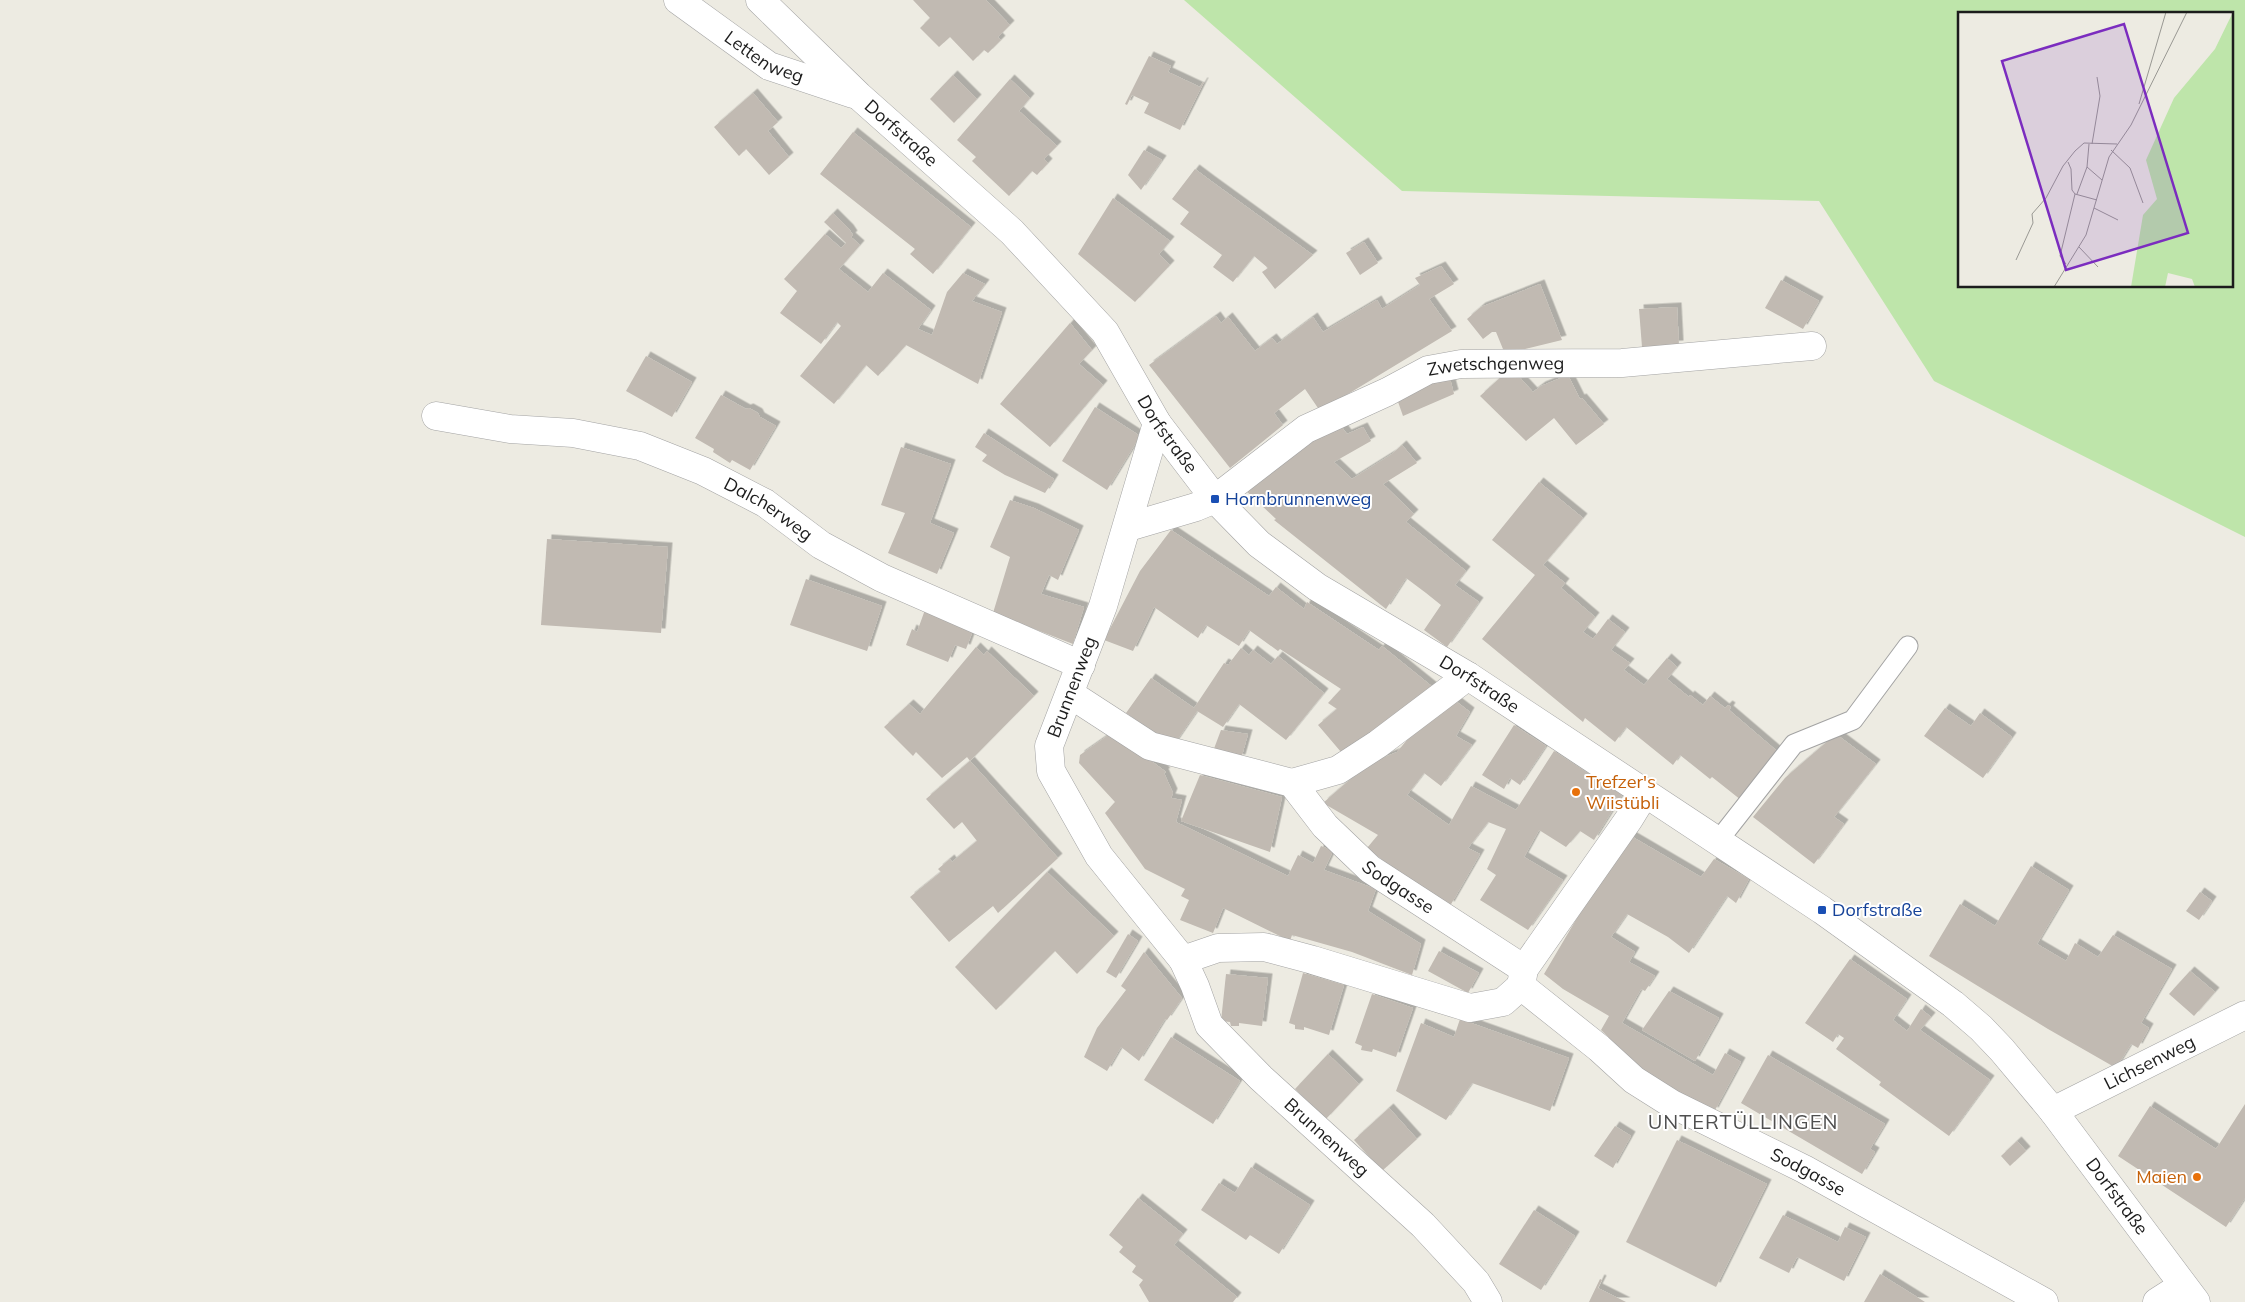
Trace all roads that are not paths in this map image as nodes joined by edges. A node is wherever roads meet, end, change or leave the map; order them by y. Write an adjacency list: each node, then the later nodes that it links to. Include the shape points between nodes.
1 (678, 0): 3 (street, Lettenweg, via 769,66)
2 (760, 0): 3 (street, Dorfstraße)
3 (859, 96): 6 (street, Dorfstraße, via 1012,232 1105,332)
4 (1812, 346): 7 (street, Zwetschgenweg, via 1622,363 1470,364 1428,370 1306,429)
5 (436, 416): 10 (street, Dalcherweg, via 510,429 574,433 640,446 703,471 765,503 821,545 882,578)
6 (1157, 423): 7 (street, Dorfstraße); 8 (street, Brunnenweg)
7 (1215, 499): 8 (street); 11 (street, Dorfstraße, via 1259,544 1317,587)
8 (1128, 526): 10 (street, Brunnenweg)
9 (1908, 646): 15 (lane, via 1853,720 1794,744)
10 (1081, 665): 12 (street, Brunnenweg)
11 (1468, 676): 13 (street, via 1338,770); 14 (street, Dorfstraße)
12 (1070, 694): 13 (street, via 1150,746); 16 (street, Brunnenweg, via 1049,746 1051,772 1099,856)
13 (1292, 783): 17 (street, Sodgasse, via 1325,826 1370,869)
14 (1645, 793): 15 (street, Dorfstraße); 17 (street)
15 (1718, 841): 19 (street, Dorfstraße, via 1822,910 1953,1004 2002,1050)
16 (1182, 960): 17 (street, via 1218,948 1264,946 1470,1008 1503,1002); 21 (street, Brunnenweg, via 1209,1025 1261,1078 1423,1225 1476,1282)
17 (1523, 978): 22 (street, Sodgasse, via 1634,1080 1672,1104 1804,1169)
18 (2245, 1015): 19 (street, Lichsenweg)
19 (2053, 1111): 20 (street, Dorfstraße)
20 (2189, 1294): 23 (street)
21 (1488, 1302)
22 (2044, 1302)
23 (2157, 1302)

